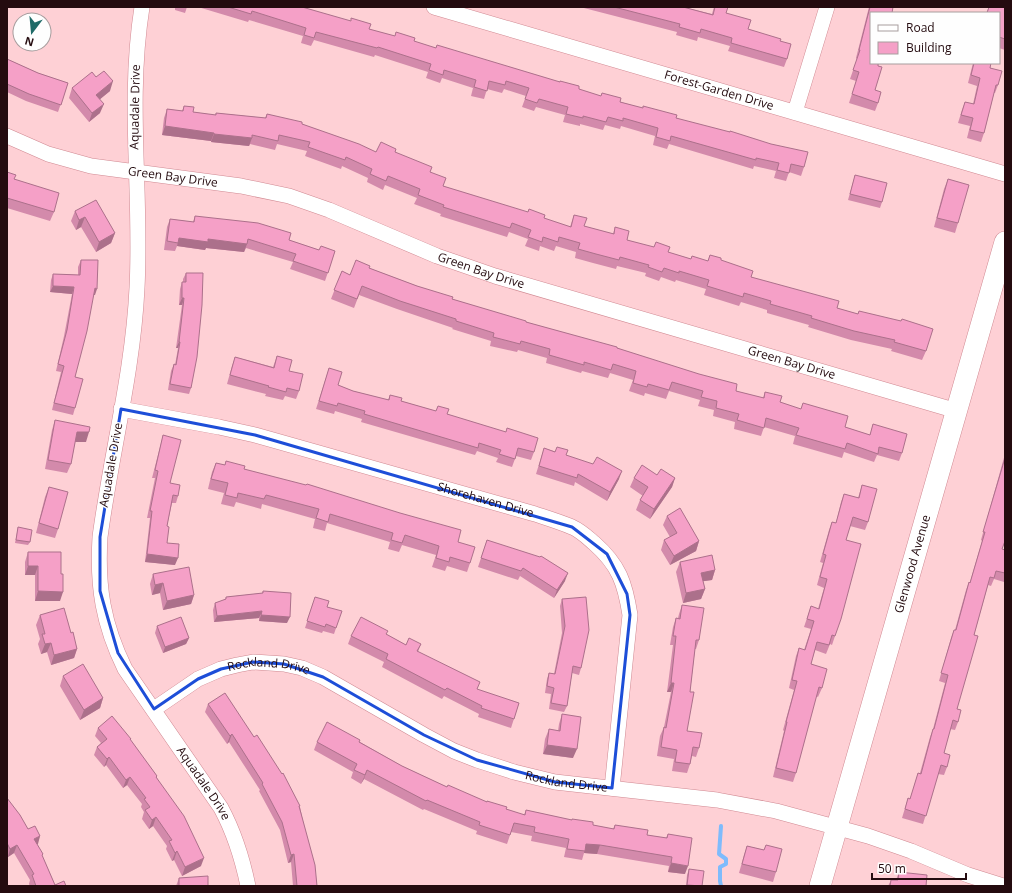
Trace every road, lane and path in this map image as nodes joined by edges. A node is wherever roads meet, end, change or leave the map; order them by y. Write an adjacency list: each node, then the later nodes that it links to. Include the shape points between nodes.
1 (142, 7): 6 (street, Aquadale Drive, via 134,78)
2 (434, 7): 4 (street, Forest-Garden Drive)
3 (827, 7): 4 (street)
4 (795, 112): 7 (street, Forest-Garden Drive)
5 (7, 136): 6 (street, Green Bay Drive, via 58,157 92,166)
6 (136, 172): 9 (street, Aquadale Drive, via 137,288 134,326); 10 (street, Green Bay Drive, via 241,186 289,196 329,210 437,256 496,276)
7 (1005, 174)
8 (1005, 242): 10 (street, Glenwood Avenue)
9 (121, 409): 11 (street, Aquadale Drive, via 100,537 100,591 108,626 125,669); 12 (street, Shorehaven Drive, via 255,435 534,514 572,527 584,534 607,554 614,564 627,594 630,615)
10 (956, 411): 13 (street, Glenwood Avenue)
11 (154, 709): 12 (street, Rockland Drive, via 198,679 221,669 253,662 284,664 323,677 424,735 477,760 555,782); 14 (street, Aquadale Drive, via 221,808 233,831)
12 (612, 788): 13 (street, Rockland Drive, via 744,804)
13 (837, 827): 15 (street, Glenwood Avenue); 16 (street, Rockland Drive, via 911,851 968,875)
14 (248, 886)
15 (820, 886)
16 (1003, 886)

